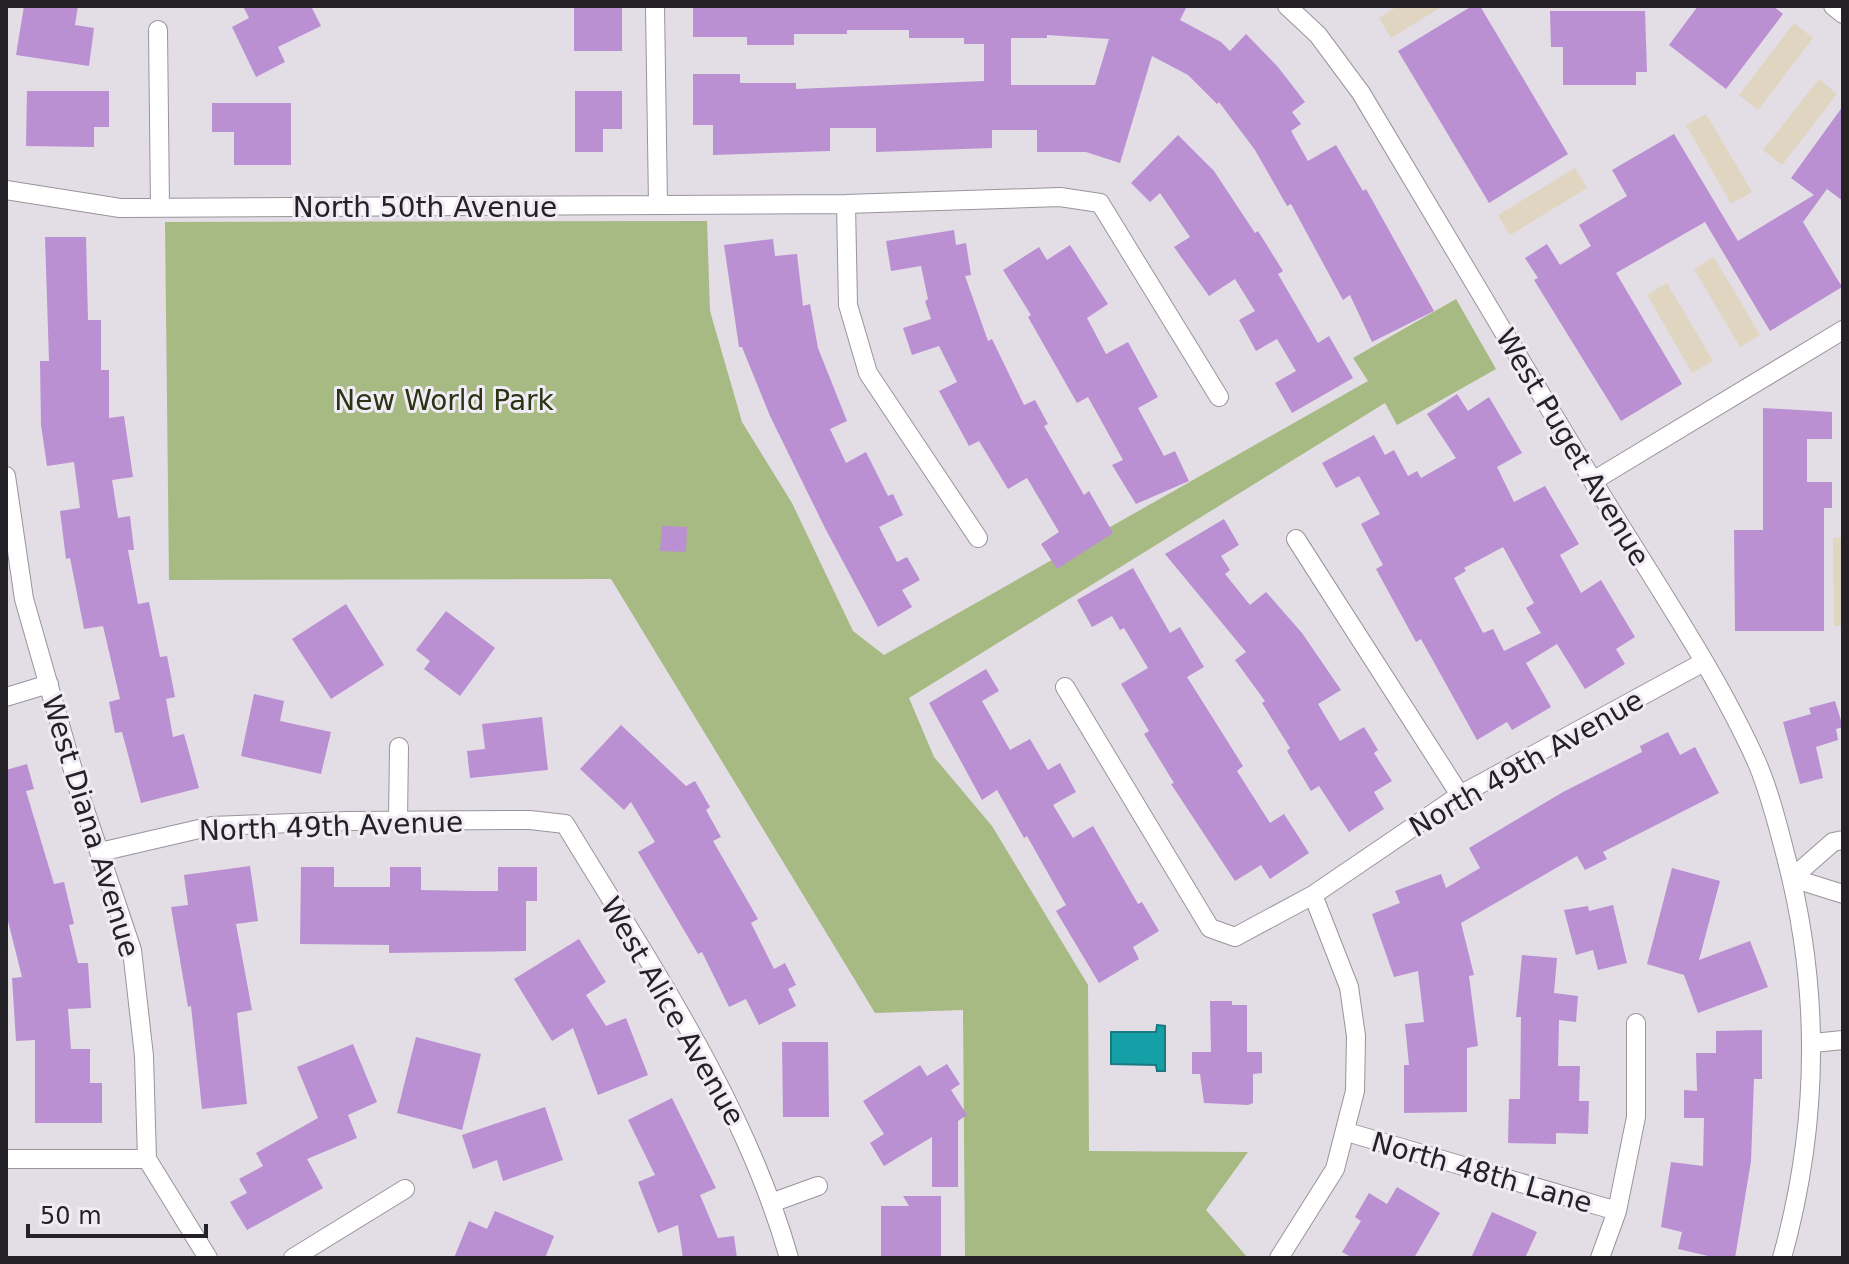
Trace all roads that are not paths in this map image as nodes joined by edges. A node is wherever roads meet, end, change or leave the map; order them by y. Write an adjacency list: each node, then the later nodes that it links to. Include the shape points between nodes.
1 (655, 6): 8 (street)
2 (1287, 6): 13 (street, West Puget Avenue, via 1318,35 1361,93)
3 (1833, 6): 4 (street)
4 (1843, 14)
5 (158, 30): 9 (street)
6 (6, 190): 9 (street, North 50th Avenue, via 120,208)
7 (846, 204): 8 (street, North 50th Avenue); 11 (street, North 50th Avenue, via 1060,197 1100,203); 14 (street, via 848,305 868,373)
8 (658, 205): 9 (street, North 50th Avenue)
9 (160, 208)
10 (1843, 330): 13 (street)
11 (1219, 397)
12 (6, 476): 17 (street, West Diana Avenue, via 24,599)
13 (1593, 481): 16 (street, West Puget Avenue)
14 (978, 538)
15 (1296, 539): 21 (street)
16 (1702, 663): 21 (street, North 49th Avenue); 26 (street, West Puget Avenue, via 1758,765)
17 (49, 684): 19 (street); 25 (street, West Diana Avenue)
18 (1065, 687): 28 (street, North 49th Avenue, via 1210,928 1235,937)
19 (6, 697)
20 (399, 747): 22 (street)
21 (1460, 795): 28 (street, North 49th Avenue)
22 (398, 820): 23 (street, North 49th Avenue); 25 (street, North 49th Avenue, via 212,826)
23 (565, 824): 37 (street, West Alice Avenue, via 725,1095)
24 (1843, 840): 26 (street, via 1833,842)
25 (100, 852): 34 (street, West Diana Avenue, via 132,950 144,1056)
26 (1792, 878): 27 (street); 31 (street, West Puget Avenue, via 1804,938)
27 (1843, 894)
28 (1313, 895): 32 (street, via 1349,987 1356,1036 1355,1091)
29 (1636, 1023): 38 (street, via 1636,1117)
30 (1843, 1040): 31 (street)
31 (1813, 1043): 44 (street, West Puget Avenue, via 1807,1140)
32 (1347, 1132): 38 (street, North 48th Lane); 42 (street, via 1335,1169)
33 (6, 1159): 34 (street)
34 (147, 1159): 39 (street, West Diana Avenue)
35 (818, 1186): 37 (street)
36 (405, 1189): 40 (street)
37 (771, 1203): 41 (street, West Alice Avenue)
38 (1617, 1211): 43 (street)
39 (208, 1258)
40 (293, 1258)
41 (789, 1258)
42 (1279, 1258)
43 (1600, 1258)
44 (1782, 1258)

